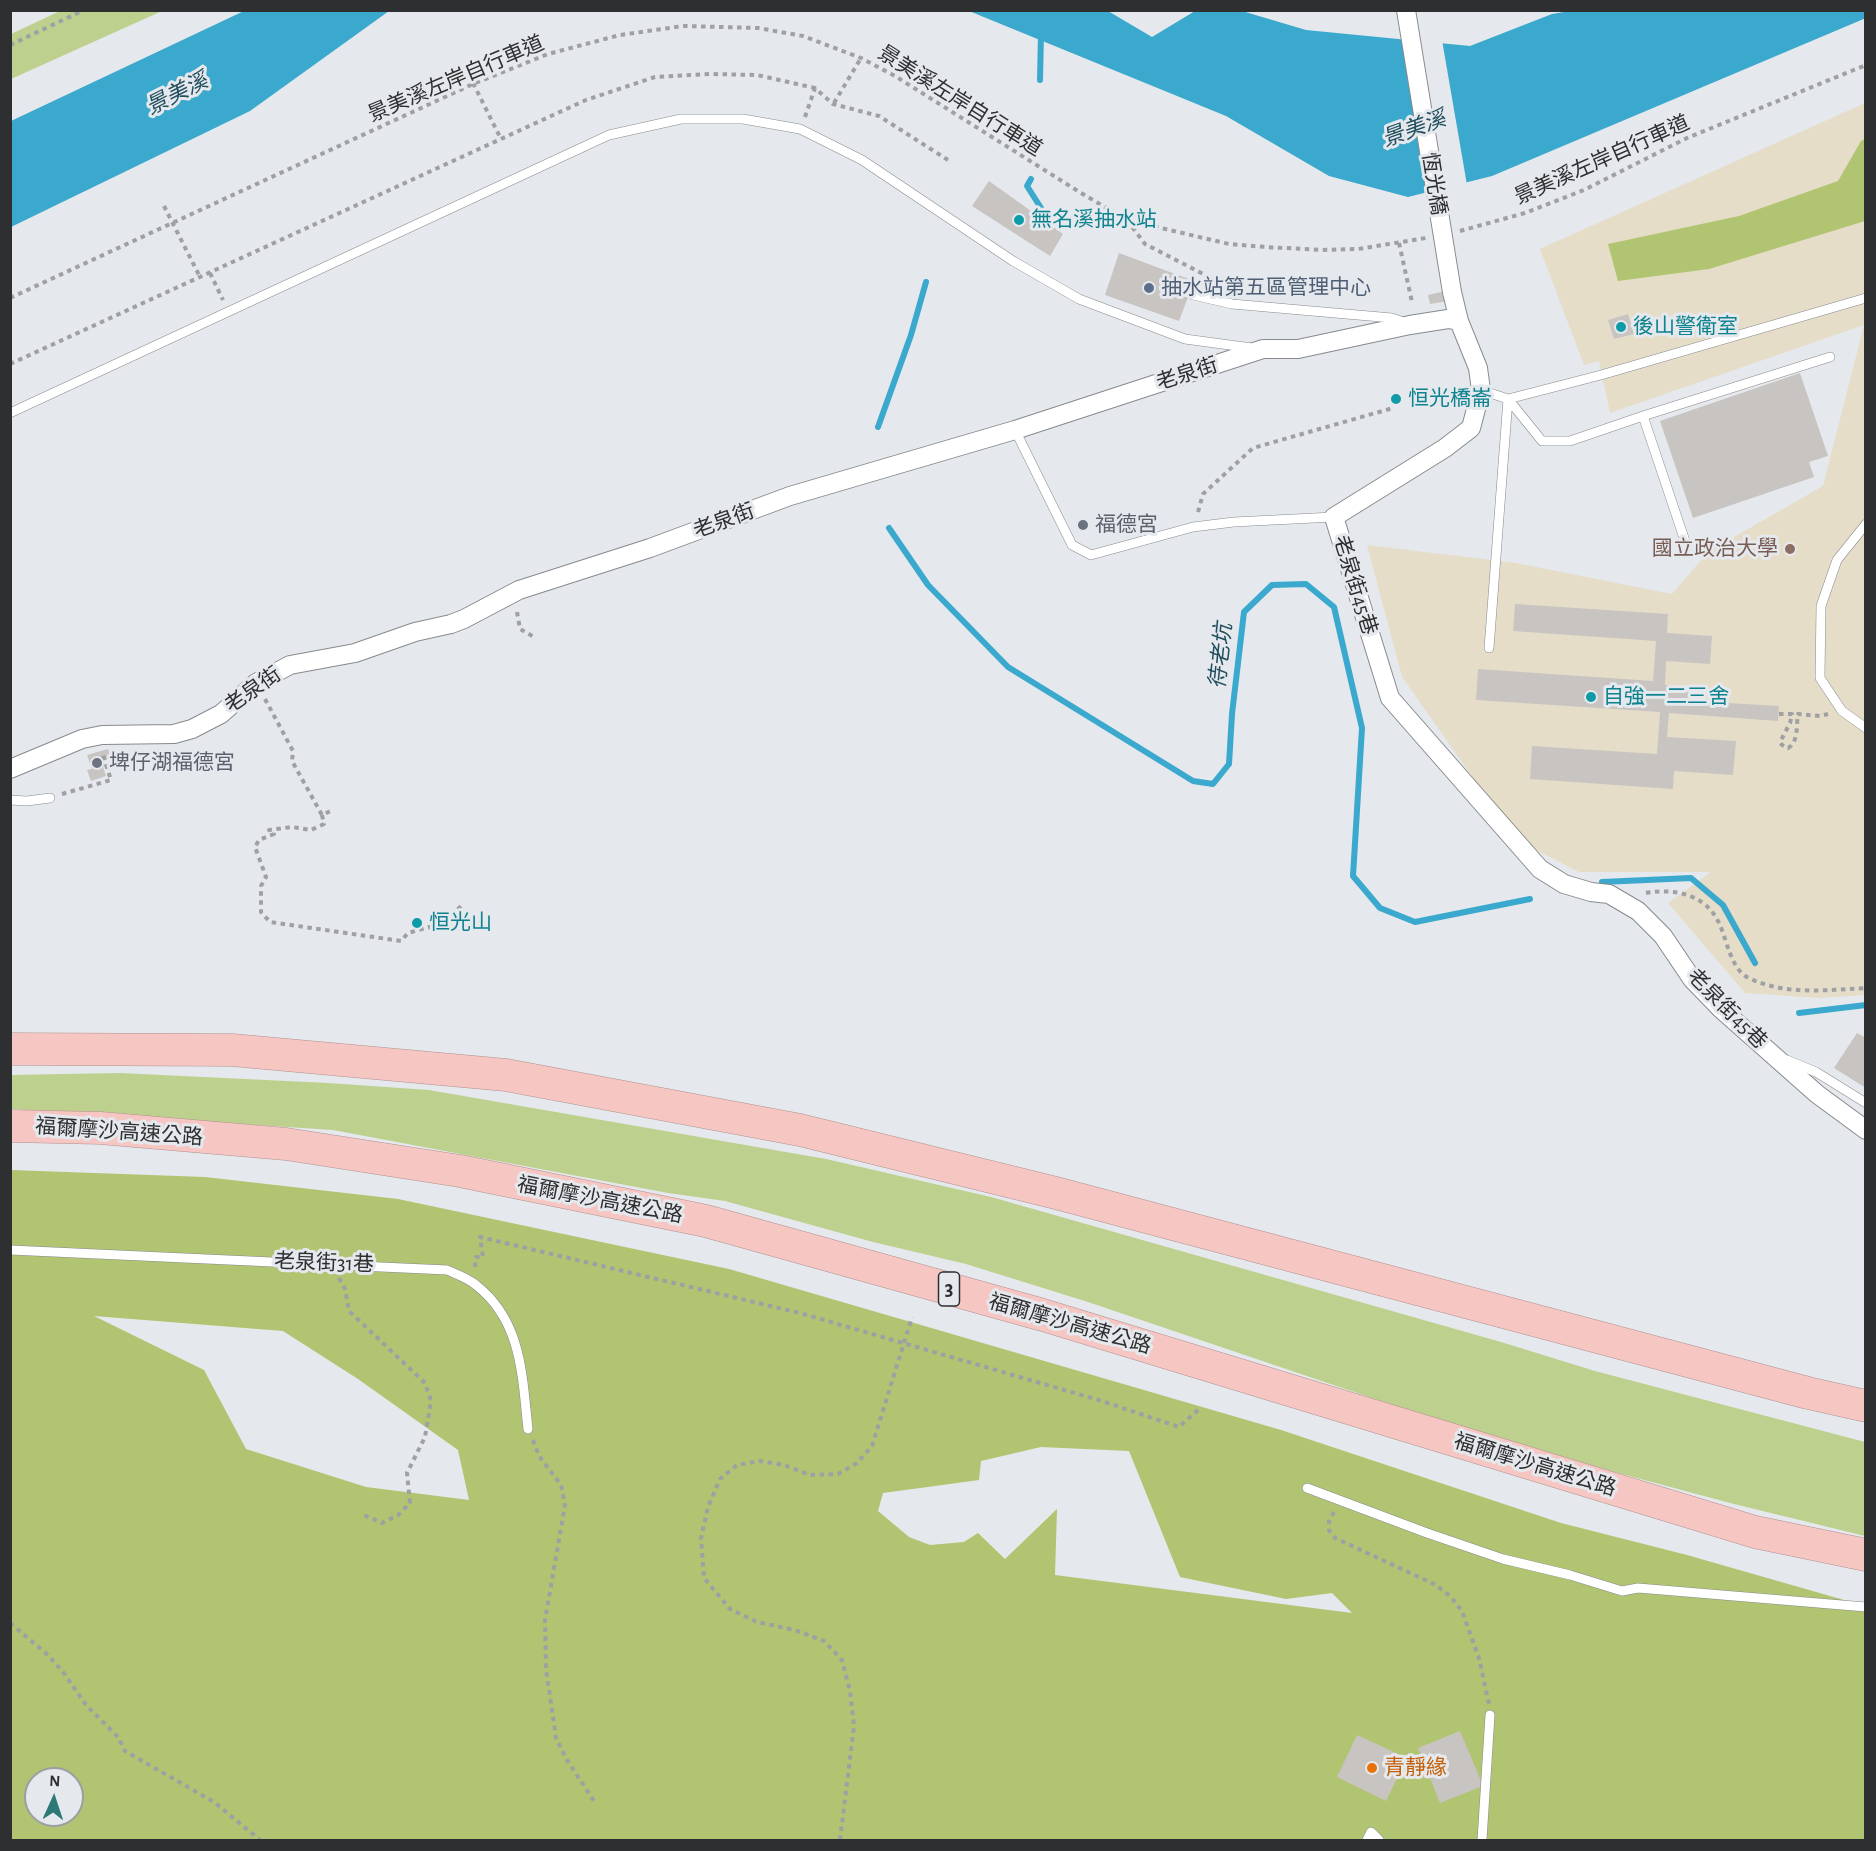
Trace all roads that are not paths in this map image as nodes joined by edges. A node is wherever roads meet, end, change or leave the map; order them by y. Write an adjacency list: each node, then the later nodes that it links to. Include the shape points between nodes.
1 (1406, 10): 4 (street, 恆光橋, bridge)
2 (1189, 294): 5 (lane, via 1232,304 1392,318)
3 (1866, 298): 9 (lane)
4 (1459, 321): 5 (street, 老泉街); 8 (street, 老泉街45巷, via 1478,368)
5 (1410, 325): 6 (street, 老泉街, via 1298,350)
6 (1263, 349): 10 (lane, via 1185,339 1078,299 862,159 800,129 743,119 681,119 609,135); 12 (street, 老泉街)
7 (1830, 357): 11 (lane)
8 (1481, 390): 9 (lane); 13 (street, 老泉街45巷, via 1472,428)
9 (1508, 399): 11 (lane, via 1542,441 1570,441); 16 (lane)
10 (10, 412)
11 (1642, 416): 15 (lane)
12 (1015, 430): 13 (lane, via 1072,545 1091,555 1193,527); 18 (street, 老泉街, via 790,496 506,596 451,624 345,656 290,665 256,683 220,714 192,729 174,734 82,739)
13 (1334, 518): 22 (street, 老泉街45巷, via 1390,698 1540,869 1564,884 1600,893 1638,911 1663,936 1692,979)
14 (1866, 524): 17 (lane, via 1837,560 1821,606 1820,678 1842,711)
15 (1686, 544)
16 (1490, 648)
17 (1866, 728)
18 (10, 769)
19 (50, 798): 20 (lane)
20 (10, 800)
21 (10, 1049): 27 (highway, via 232,1050 506,1075 800,1130 1056,1193)
22 (1773, 1055): 23 (lane, via 1816,1072); 25 (street, 老泉街45巷)
23 (1866, 1103)
24 (10, 1126): 30 (highway, 福爾摩沙高速公路 / 3, via 100,1128 286,1144 460,1171 706,1221 1043,1315)
25 (1866, 1130)
26 (10, 1250): 28 (lane, 老泉街31巷, via 447,1270 474,1283 508,1321 520,1360)
27 (1866, 1406)
28 (528, 1429)
29 (1307, 1488): 33 (lane, via 1503,1559 1622,1591 1638,1588)
30 (1755, 1532): 31 (highway, 福爾摩沙高速公路 / 3); 32 (highway)
31 (1866, 1555)
32 (1866, 1567)
33 (1866, 1607)
34 (1490, 1715): 37 (lane)
35 (1367, 1840): 36 (lane, via 1371,1832)
36 (1379, 1840)
37 (1482, 1840)

